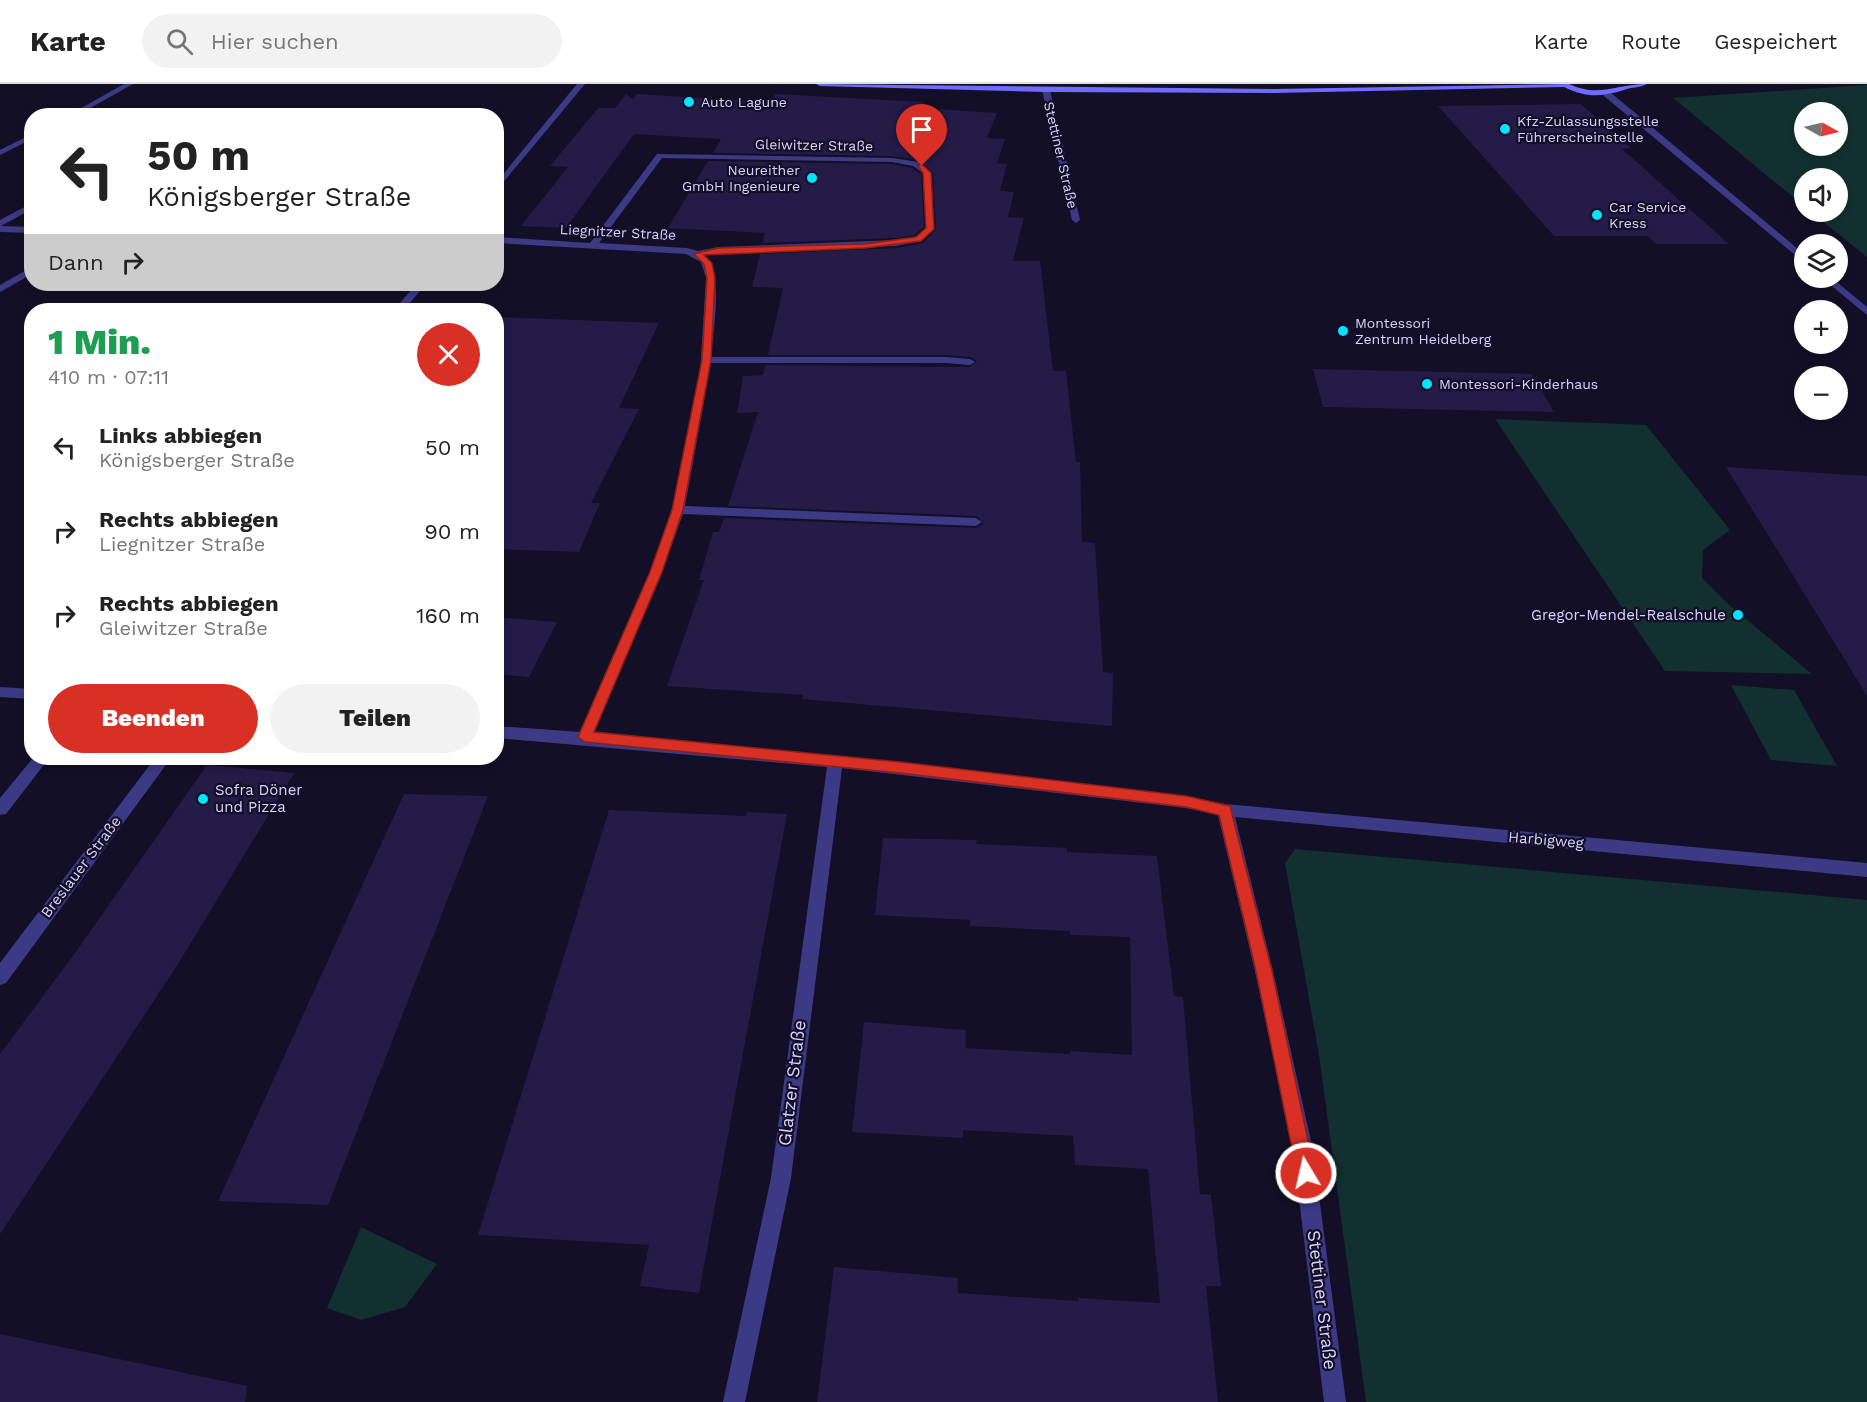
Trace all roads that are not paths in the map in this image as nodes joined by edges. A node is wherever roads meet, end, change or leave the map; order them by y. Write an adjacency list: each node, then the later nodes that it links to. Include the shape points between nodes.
1 (129, 84): 9 (street)
2 (581, 84): 12 (street)
3 (820, 84): 7 (street)
4 (1563, 84): 7 (street, via 1274,91); 8 (street, via 1587,93)
5 (1643, 84): 6 (street)
6 (1619, 86): 8 (street)
7 (1046, 90): 14 (street, Stettiner Straße)
8 (1607, 94): 20 (street)
9 (85, 108)
10 (24, 140): 11 (street)
11 (0, 153)
12 (504, 179)
13 (24, 210): 15 (street)
14 (1076, 220)
15 (0, 224)
16 (0, 230): 17 (street)
17 (24, 230)
18 (504, 240): 19 (street, Liegnitzer Straße)
19 (592, 246): 21 (street, Liegnitzer Straße); 21 (street, Gleiwitzer Straße, via 660,156 892,160 914,163 927,173 930,229 918,239 865,246 718,250)
20 (1794, 250)
21 (698, 254): 28 (street, via 708,263 711,278)
22 (24, 275): 24 (street)
23 (1839, 288): 27 (street)
24 (0, 289)
25 (415, 291): 26 (street)
26 (405, 303)
27 (1867, 312)
28 (706, 360): 29 (street); 30 (street)
29 (970, 362)
30 (678, 510): 31 (street); 35 (street, via 656,572)
31 (976, 522)
32 (0, 692): 33 (street)
33 (24, 694)
34 (504, 732): 35 (street, Harbigweg)
35 (585, 737): 36 (street, Harbigweg)
36 (835, 762): 40 (street, Harbigweg, via 1186,802); 43 (street, Glatzer Straße, via 781,1178)
37 (35, 765): 39 (street)
38 (158, 765): 42 (street, Breslauer Straße)
39 (0, 809)
40 (1225, 810): 41 (street, Harbigweg); 44 (street, Stettiner Straße, via 1303,1150)
41 (1867, 870)
42 (0, 977)
43 (735, 1402)
44 (1335, 1402)

